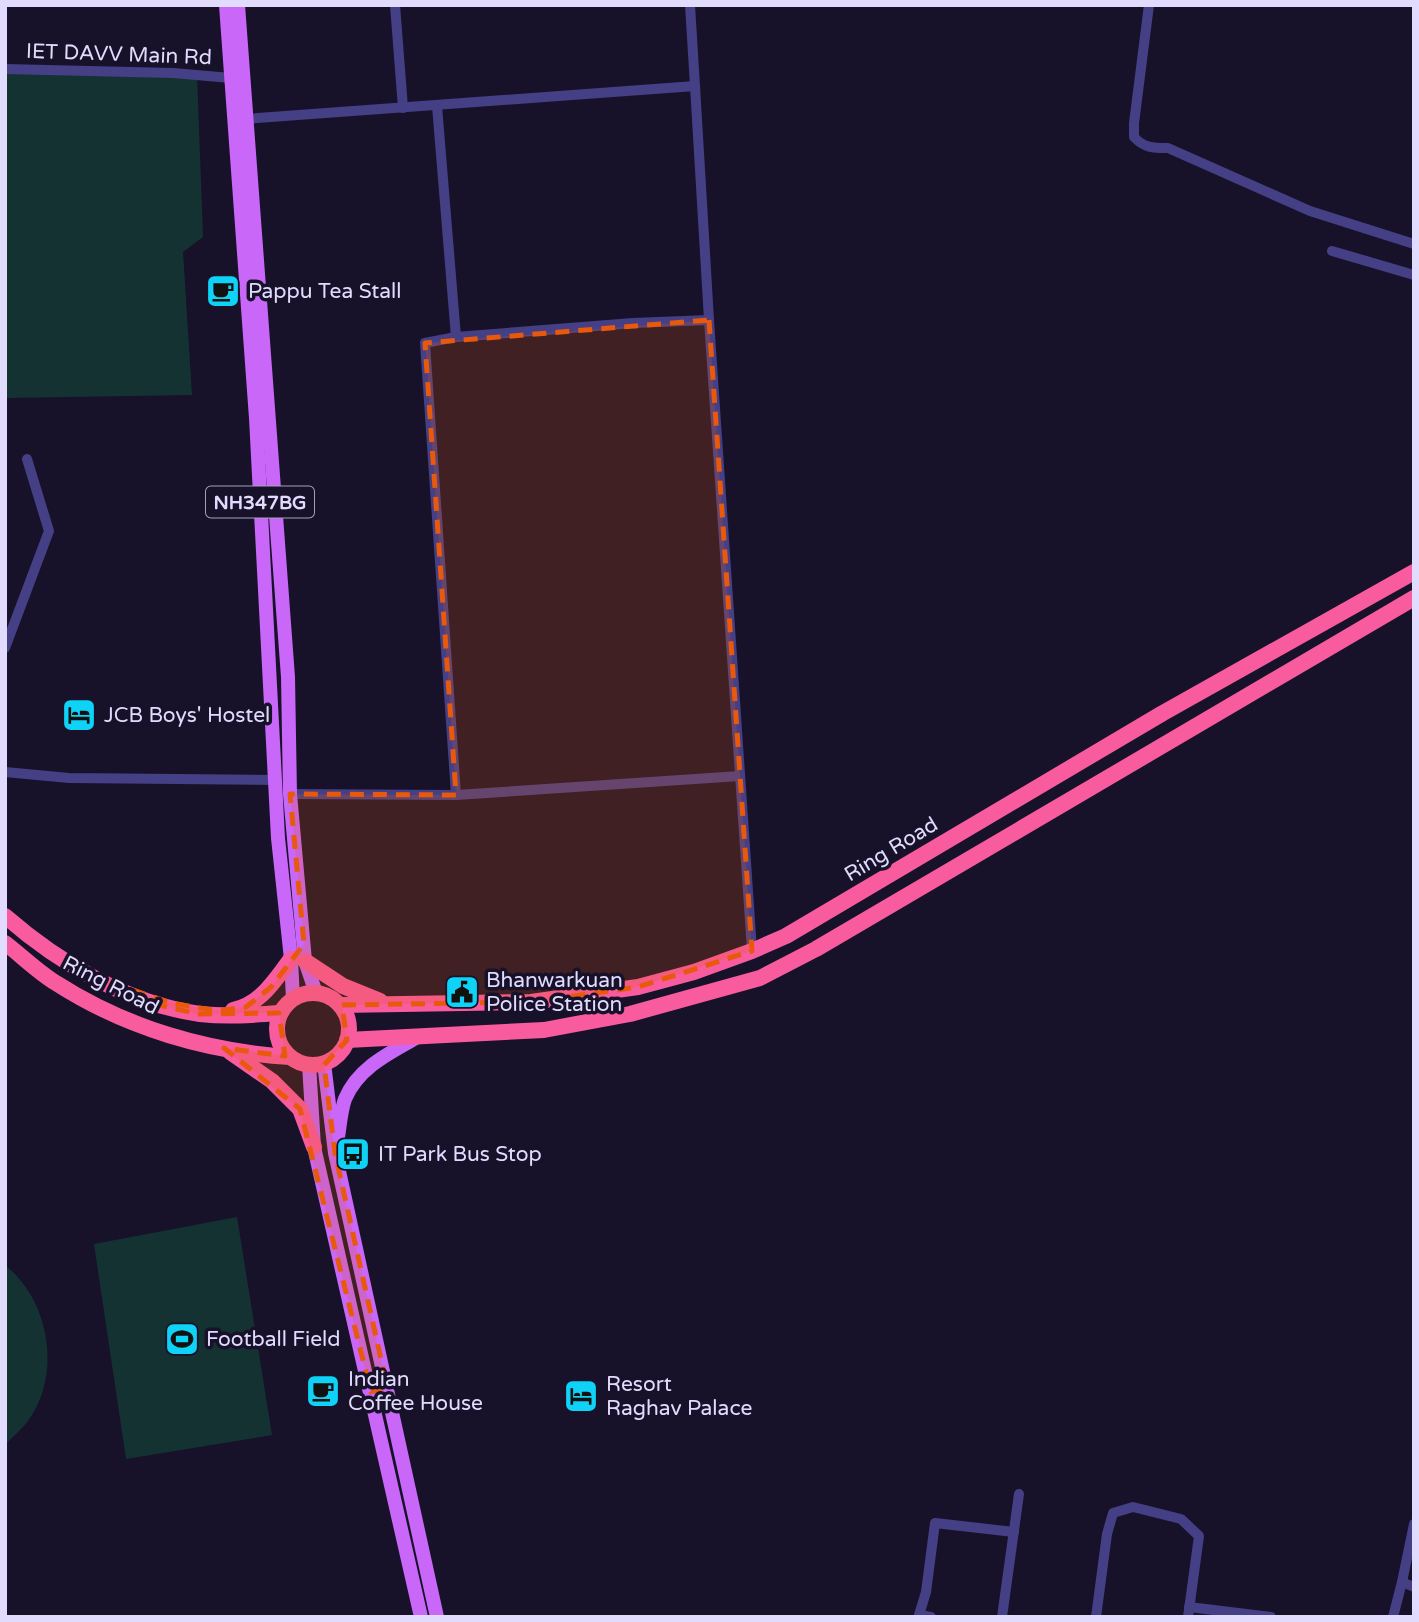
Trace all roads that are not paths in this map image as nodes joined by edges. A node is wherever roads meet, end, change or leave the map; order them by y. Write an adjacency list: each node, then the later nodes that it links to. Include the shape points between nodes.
1 (226, 5): 7 (main road, NH347BG)
2 (237, 5): 9 (main road, NH347BG)
3 (395, 5): 11 (street)
4 (690, 5): 8 (street)
5 (1149, 5): 13 (street, via 1134,123 1134,137 1142,145 1168,148 1310,211)
6 (5, 69): 7 (street, IET DAVV Main Rd)
7 (231, 78): 9 (main road, NH347BG)
8 (695, 86): 10 (street); 16 (street)
9 (238, 96): 12 (main road, NH347BG); 24 (main road, NH347BG)
10 (437, 106): 11 (street); 17 (street)
11 (403, 108): 12 (street)
12 (245, 119): 25 (main road, NH347BG, via 288,677)
13 (1414, 244)
14 (1332, 251): 15 (street)
15 (1414, 275)
16 (709, 320): 17 (street); 23 (street)
17 (456, 337): 26 (street, via 425,343)
18 (27, 459): 21 (street, via 49,531)
19 (1414, 572): 29 (highway, Ring Road, via 1163,713 786,936)
20 (1414, 598): 37 (highway, via 760,978 630,1014 544,1030)
21 (5, 648)
22 (5, 772): 24 (street, via 69,778)
23 (740, 776): 26 (street); 29 (street)
24 (275, 780): 30 (main road, NH347BG, via 278,838)
25 (290, 794): 26 (street); 30 (main road, NH347BG)
26 (456, 795)
27 (5, 916): 31 (highway, Ring Road)
28 (5, 943): 39 (highway, Ring Road, via 55,983 127,1021)
29 (752, 951): 35 (highway, Ring Road, via 638,987 531,1002)
30 (298, 960): 31 (highway, via 260,998 232,1011 171,1003); 32 (main road, NH347BG); 33 (main road, NH347BG); 35 (highway, via 343,986)
31 (85, 974): 36 (highway, Ring Road, via 149,1003 199,1014)
32 (316, 993): 33 (highway); 34 (highway)
33 (293, 999): 36 (highway)
34 (340, 1005): 35 (highway, Ring Road); 38 (highway, via 348,1022)
35 (392, 1005)
36 (280, 1013): 40 (highway, via 278,1037)
37 (416, 1038): 38 (highway); 43 (main road, via 358,1077 345,1100)
38 (347, 1040): 41 (highway, via 338,1054)
39 (223, 1048): 40 (highway, Ring Road); 42 (highway, via 272,1081 300,1109)
40 (290, 1057): 41 (highway)
41 (316, 1064): 42 (main road); 43 (main road)
42 (314, 1147): 45 (main road)
43 (335, 1153): 44 (main road)
44 (387, 1386): 45 (main road); 53 (main road)
45 (371, 1392): 52 (main road)
46 (1019, 1494): 48 (street)
47 (1414, 1524): 49 (street)
48 (1014, 1532): 54 (street, via 934,1523 919,1615); 55 (street)
49 (1402, 1582): 50 (street); 58 (street)
50 (1414, 1587)
51 (1188, 1612): 56 (street, via 1199,1536 1181,1519 1133,1507 1113,1513); 57 (street)
52 (421, 1617)
53 (437, 1617)
54 (932, 1617)
55 (1002, 1617)
56 (1096, 1617)
57 (1271, 1617)
58 (1393, 1617)

